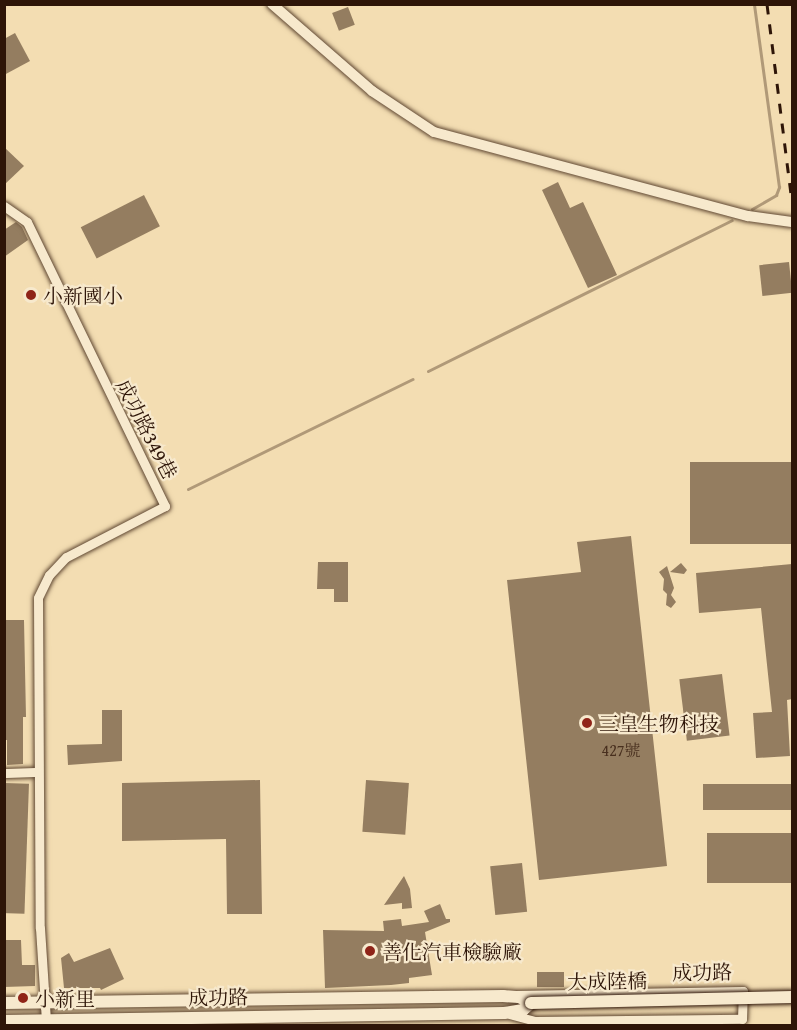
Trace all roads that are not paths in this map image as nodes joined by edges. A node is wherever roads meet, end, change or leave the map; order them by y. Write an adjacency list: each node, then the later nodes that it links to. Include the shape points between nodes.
1 (272, 4): 3 (street, via 372,91 434,132 748,216)
2 (4, 206): 4 (street, 成功路349巷, via 27,222 165,506 66,558 42,587 36,610)
3 (792, 222)
4 (37, 772): 5 (street); 8 (street, 成功路349巷, via 40,928)
5 (4, 773)
6 (503, 996): 9 (main road, 成功路); 10 (main road, 成功路); 12 (street, 成功路, via 743,991 742,1019 536,1022)
7 (792, 997): 10 (main road, 大成陸橋, bridge)
8 (47, 1002): 9 (main road, 成功路); 11 (main road, 成功路); 13 (street, 成功路349巷)
9 (66, 1002): 15 (street)
10 (531, 1002): 12 (main road, 成功路, via 523,1010)
11 (4, 1003)
12 (504, 1013): 15 (main road, 成功路)
13 (46, 1020): 14 (main road, 成功路); 15 (main road, 成功路)
14 (4, 1021)
15 (66, 1023)

